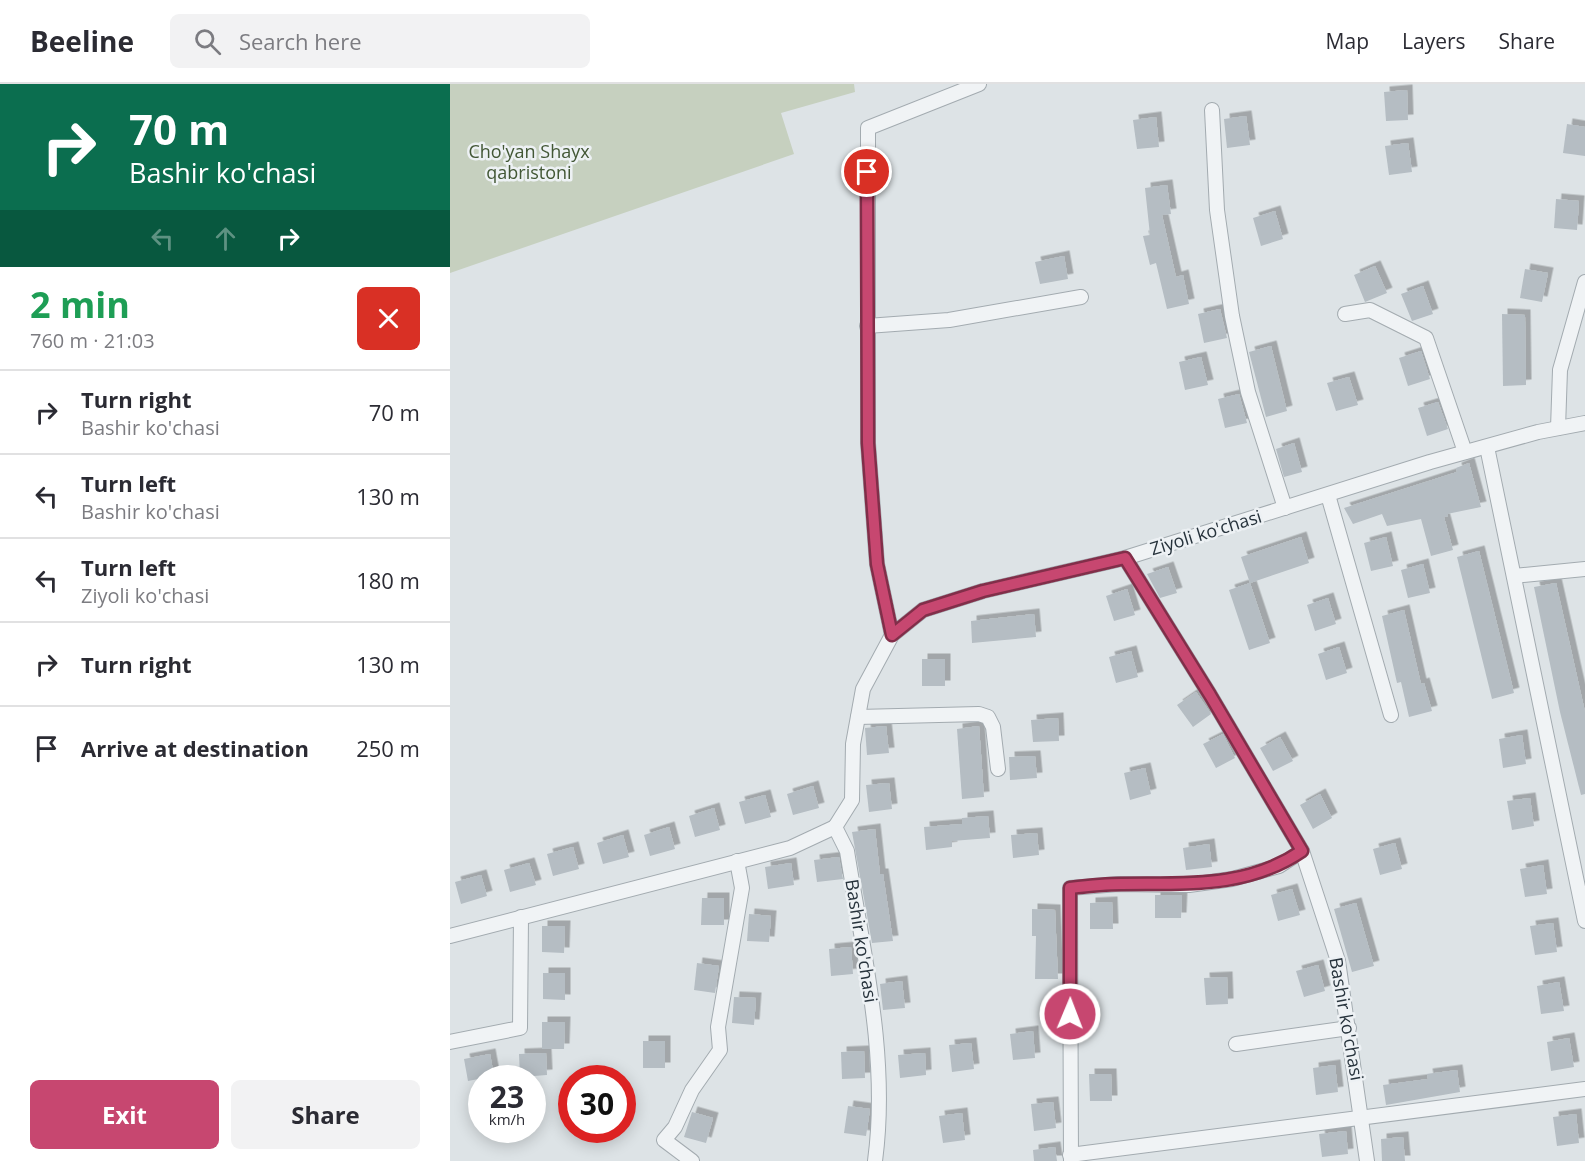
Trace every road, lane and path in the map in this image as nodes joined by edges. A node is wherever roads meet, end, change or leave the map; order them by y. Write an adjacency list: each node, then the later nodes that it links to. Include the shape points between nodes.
1 (979, 84): 6 (street, via 868,128)
2 (1212, 110): 12 (street, via 1217,210 1232,316 1248,392)
3 (1585, 282): 8 (street, via 1560,370)
4 (1081, 297): 6 (street, via 949,320)
5 (1345, 314): 10 (street, via 1370,310 1426,338)
6 (867, 326): 16 (street, via 868,443 877,564)
7 (1585, 423): 8 (street, Ziyoli ko'chasi)
8 (1558, 428): 9 (street, Ziyoli ko'chasi)
9 (1486, 447): 10 (street, Ziyoli ko'chasi); 15 (street)
10 (1466, 452): 11 (street, Ziyoli ko'chasi)
11 (1328, 495): 12 (street, Ziyoli ko'chasi); 17 (street)
12 (1285, 508): 13 (street, Ziyoli ko'chasi)
13 (1125, 558): 16 (street, Ziyoli ko'chasi, via 983,591 923,610); 23 (street, Bashir ko'chasi)
14 (1585, 569): 15 (street)
15 (1514, 576): 22 (street)
16 (892, 635): 18 (street, Ziyoli ko'chasi, via 863,689)
17 (1391, 715)
18 (858, 717): 19 (street, via 988,717 993,727); 20 (street, Ziyoli ko'chasi, via 853,744 852,800)
19 (998, 769)
20 (835, 827): 24 (street, via 790,848); 35 (street, Bashir ko'chasi, via 847,851 874,1032 880,1085)
21 (1585, 845): 22 (street)
22 (1570, 849): 26 (street)
23 (1302, 851): 28 (street, Bashir ko'chasi, via 1338,961); 33 (street, via 1279,866 1232,879 1189,885 1070,888)
24 (737, 861): 25 (street); 34 (street, via 742,888 718,1027 720,1050 664,1140)
25 (521, 916): 27 (street); 29 (street, via 520,1028)
26 (1585, 921)
27 (450, 936)
28 (1348, 1028): 30 (street); 32 (street, Bashir ko'chasi)
29 (450, 1042)
30 (1236, 1044)
31 (1585, 1089): 32 (street)
32 (1363, 1120): 33 (street); 36 (street, Bashir ko'chasi)
33 (1070, 1158)
34 (692, 1161)
35 (875, 1161)
36 (1367, 1161)

